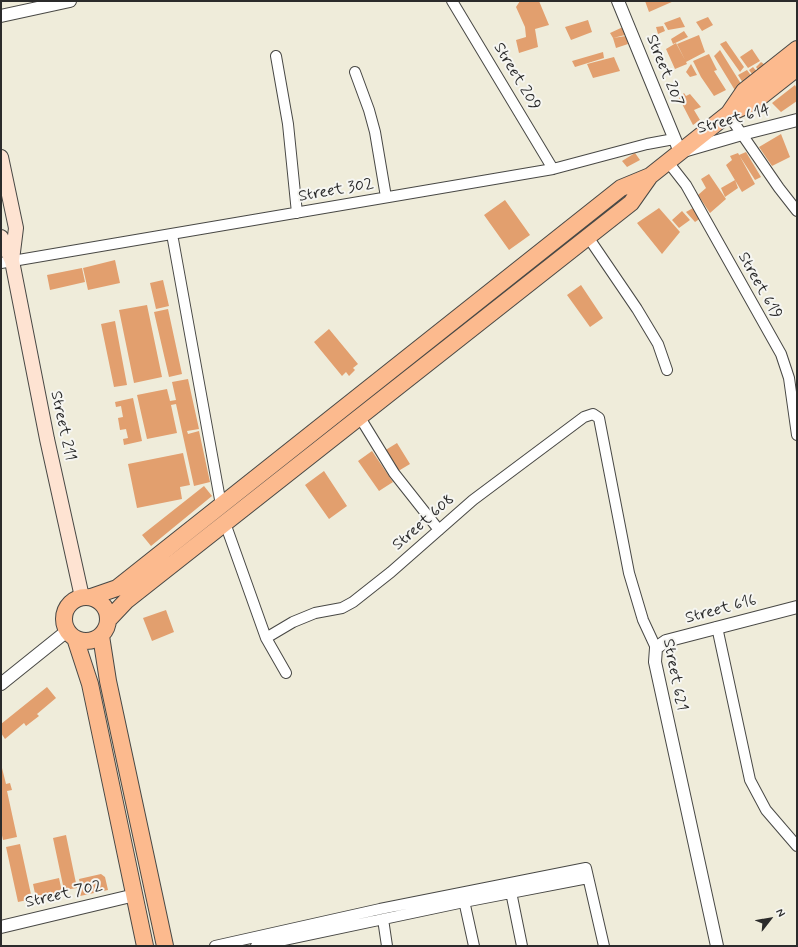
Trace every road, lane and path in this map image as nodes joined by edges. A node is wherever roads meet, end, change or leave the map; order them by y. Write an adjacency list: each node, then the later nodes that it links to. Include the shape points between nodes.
1 (70, 1): 4 (street)
2 (452, 1): 14 (street, Street 209)
3 (618, 1): 12 (street, Street 207)
4 (1, 16)
5 (797, 49): 9 (main road, via 744,91)
6 (276, 56): 18 (street, via 288,124)
7 (797, 68): 9 (main road, via 754,102)
8 (355, 72): 16 (street, via 375,132)
9 (728, 114): 11 (street); 12 (main road)
10 (797, 120): 11 (street, Street 614)
11 (742, 134): 12 (street, Street 614); 17 (street)
12 (674, 151): 14 (street, Street 302, via 647,144); 15 (main road); 26 (street, Street 619, via 686,186 781,354 789,378)
13 (1, 157): 22 (main road, Street 211, via 16,228)
14 (553, 169): 16 (street, Street 302)
15 (650, 176): 21 (main road, via 631,202); 27 (main road, via 620,188)
16 (386, 198): 18 (street, Street 302)
17 (797, 211)
18 (296, 213): 19 (street, Street 302)
19 (172, 234): 22 (street, Street 302); 27 (street)
20 (1, 237): 22 (main road, Street 211)
21 (588, 237): 23 (street, via 658,344); 25 (main road)
22 (7, 262): 30 (main road, Street 211, via 47,439)
23 (668, 370)
24 (593, 414): 29 (street, Street 608, via 473,500); 37 (street, Street 621, via 599,418 629,573 643,620)
25 (359, 416): 28 (main road); 29 (street, via 394,473)
26 (797, 435)
27 (221, 505): 30 (main road, via 117,588)
28 (225, 523): 32 (main road, via 126,601); 36 (street)
29 (439, 530): 36 (street, Street 608, via 353,602 342,608 315,613 293,622)
30 (87, 597): 32 (main road, via 102,603); 34 (main road, via 71,602 67,607 64,619)
31 (797, 607): 33 (street, Street 616)
32 (109, 619): 35 (main road, via 108,626)
33 (718, 627): 37 (street, Street 616, via 666,641); 40 (street, via 750,780 766,810)
34 (71, 635): 35 (main road, via 85,642); 39 (street); 42 (main road, via 90,684)
35 (101, 636): 47 (main road)
36 (266, 638): 38 (street)
37 (656, 648): 54 (street, Street 621, via 654,662)
38 (286, 673)
39 (1, 684)
40 (797, 846)
41 (510, 888): 43 (street); 52 (street); 53 (street, via 587,873)
42 (135, 895): 45 (street, Street 702); 46 (main road)
43 (463, 897): 44 (street); 48 (street); 51 (street)
44 (382, 919): 49 (street); 50 (street)
45 (1, 927)
46 (145, 946)
47 (165, 946)
48 (216, 946)
49 (260, 946)
50 (388, 946)
51 (474, 946)
52 (522, 946)
53 (604, 946)
54 (717, 946)

